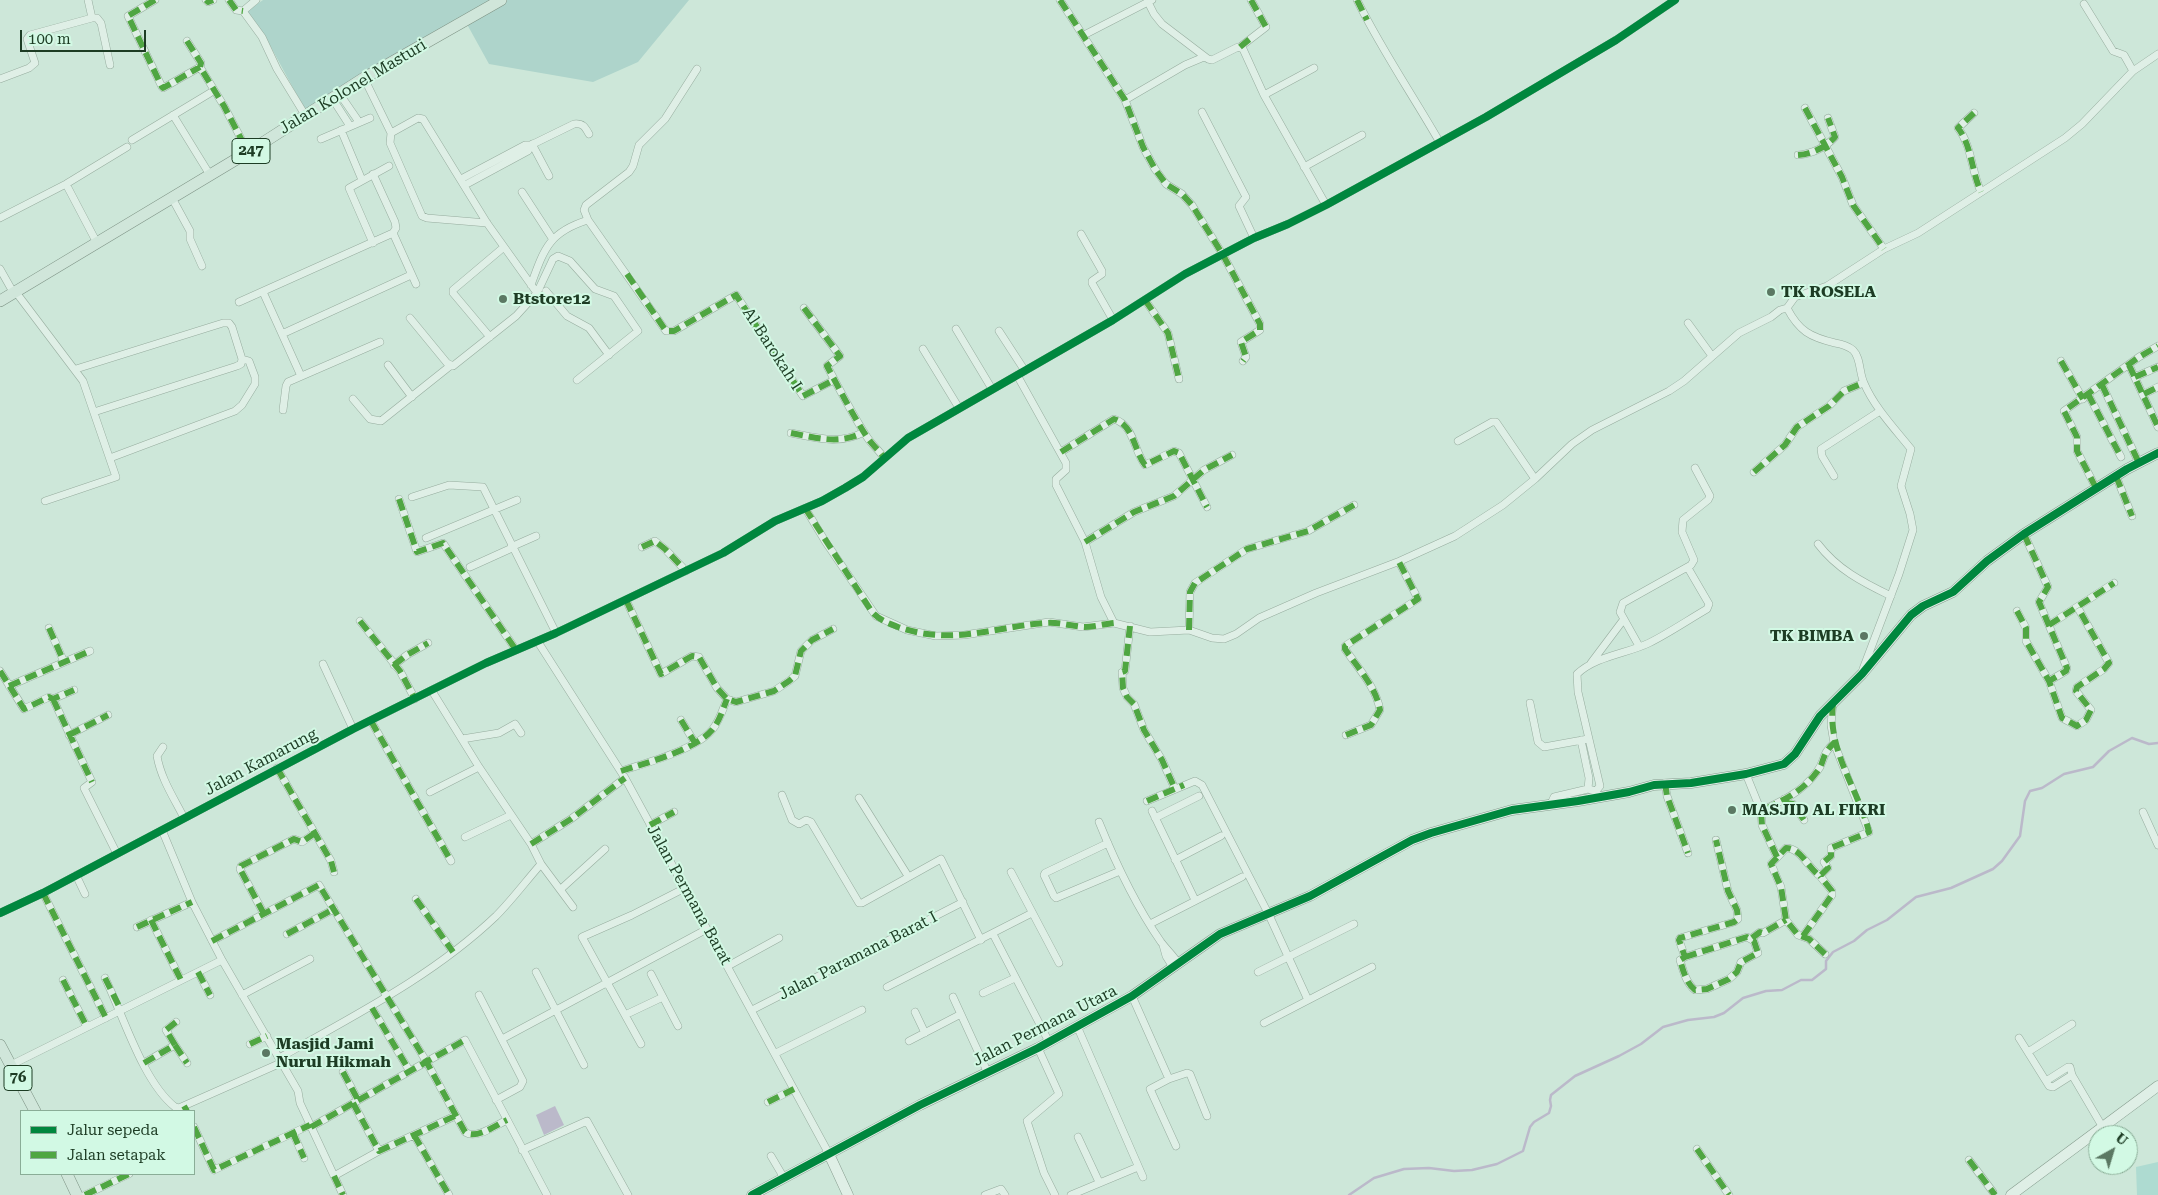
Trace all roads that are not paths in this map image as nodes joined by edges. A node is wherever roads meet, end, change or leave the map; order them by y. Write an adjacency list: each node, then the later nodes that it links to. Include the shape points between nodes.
1 (88, 0): 15 (street)
2 (155, 0): 22 (street, via 128,16 162,87)
3 (206, 0): 4 (street)
4 (213, 0)
5 (229, 0): 14 (street, via 236,10)
6 (256, 0): 14 (street)
7 (501, 0): 26 (main road, Jalan Kolonel Masturi / 247)
8 (1060, 0): 16 (street)
9 (1251, 0): 18 (street, via 1266,27)
10 (1357, 0): 47 (street)
11 (1675, 0): 47 (street, Jalan Kamarung, via 1616,40)
12 (1150, 1): 16 (street); 20 (street, via 1162,24)
13 (2084, 4): 25 (street, via 2113,51 2124,55)
14 (243, 11): 36 (street, via 262,38)
15 (92, 18): 21 (street, via 101,23); 27 (street, via 30,35 27,39 35,63)
16 (1084, 35): 31 (street)
17 (188, 41): 22 (street, via 201,63)
18 (1240, 47): 20 (street, via 1212,60); 30 (street)
19 (2158, 54): 25 (street)
20 (1204, 57): 31 (street)
21 (110, 66)
22 (200, 67): 51 (street)
23 (1314, 68): 30 (street)
24 (698, 69): 67 (street, via 666,119 639,145 629,172 586,205 584,210)
25 (2133, 71): 62 (street, via 2071,133)
26 (364, 78): 29 (main road, Jalan Kolonel Masturi / 247); 42 (street)
27 (0, 79)
28 (210, 93): 35 (street)
29 (336, 95): 36 (main road, Jalan Kolonel Masturi / 247); 39 (street); 40 (street)
30 (1264, 95): 54 (street)
31 (1125, 100): 78 (street, via 1143,147 1156,169 1166,184 1192,205)
32 (1806, 108): 49 (street)
33 (1202, 112): 73 (street, via 1246,197 1239,206)
34 (1974, 113): 62 (street, via 1958,128 1967,142 1974,177)
35 (173, 115): 46 (street); 56 (street)
36 (304, 115): 51 (main road, Jalan Kolonel Masturi / 247)
37 (370, 118): 39 (street)
38 (1828, 118): 49 (street, via 1835,135)
39 (359, 122): 40 (street)
40 (350, 126): 41 (street)
41 (341, 130): 45 (street); 58 (street)
42 (391, 133): 59 (street, via 423,118); 68 (street, via 390,143 422,216)
43 (589, 134): 48 (street, via 580,123 574,124)
44 (1362, 135): 54 (street)
45 (321, 139)
46 (132, 140)
47 (1439, 141): 64 (street, Jalan Kamarung)
48 (531, 145): 57 (street); 59 (street, via 524,145)
49 (1825, 146): 52 (street); 77 (street, via 1853,205)
50 (127, 147): 60 (street)
51 (248, 152): 56 (main road, Jalan Kolonel Masturi / 247)
52 (1798, 155)
53 (389, 166): 55 (street)
54 (1304, 167): 64 (street)
55 (373, 174): 58 (street); 70 (street, via 396,222)
56 (207, 176): 63 (main road, Jalan Kolonel Masturi / 247)
57 (549, 176)
58 (362, 180): 74 (street, via 351,185 350,192)
59 (463, 182): 65 (street)
60 (66, 184): 66 (street); 75 (street)
61 (522, 192): 72 (street)
62 (1981, 192): 77 (street, via 1918,233)
63 (172, 198): 75 (main road, Jalan Kolonel Masturi / 247); 79 (street, via 190,231 190,239)
64 (1326, 205): 73 (street, Jalan Kamarung)
65 (479, 209): 68 (street); 69 (street)
66 (0, 218)
67 (588, 220): 72 (street, via 574,224); 119 (street, Al Barokah I, via 666,331 674,331 736,295 803,397)
68 (475, 222): 69 (street)
69 (487, 223): 76 (street)
70 (392, 233): 74 (street); 81 (street)
71 (1081, 234): 94 (street, via 1102,271 1092,283)
72 (552, 238): 83 (street)
73 (1254, 238): 78 (street, Jalan Kamarung)
74 (373, 242): 86 (street)
75 (97, 243): 85 (main road, Jalan Kolonel Masturi / 247)
76 (504, 247): 83 (street); 99 (street, via 453,290)
77 (1884, 249): 92 (street, via 1826,286 1795,297)
78 (1223, 255): 88 (street, Jalan Kamarung, via 1185,274); 107 (street, via 1261,326 1241,342 1246,357)
79 (202, 266)
80 (0, 269): 85 (street)
81 (411, 275): 82 (street); 98 (street)
82 (416, 284)
83 (531, 285): 87 (street)
84 (546, 291): 103 (street, via 567,316 589,328)
85 (14, 292): 89 (main road, Jalan Kolonel Masturi / 247); 112 (street)
86 (263, 292): 90 (street); 98 (street)
87 (536, 293): 99 (street, via 516,316); 103 (street, via 558,256 570,261 595,290 614,296 638,331)
88 (1145, 300): 94 (street, Jalan Kamarung); 117 (street, via 1168,333)
89 (0, 301)
90 (240, 302)
91 (804, 308): 119 (street, via 840,356 827,366)
92 (1787, 308): 104 (street, via 1739,333); 120 (street, via 1806,334 1853,350)
93 (410, 318): 110 (street)
94 (1113, 320): 113 (street, Jalan Kamarung)
95 (1688, 323): 104 (street)
96 (956, 329): 123 (street)
97 (999, 331): 113 (street)
98 (282, 334): 115 (street)
99 (490, 337): 110 (street)
100 (380, 342): 115 (street)
101 (2158, 346): 109 (street)
102 (923, 349): 128 (street)
103 (609, 355): 118 (street)
104 (1712, 356): 148 (street, via 1668,391 1592,430)
105 (242, 359): 112 (street, via 232,327 223,323); 131 (street, via 237,366); 140 (street, via 249,361 255,384 242,406)
106 (2061, 361): 125 (street)
107 (1243, 362)
108 (388, 365): 126 (street)
109 (2129, 365): 116 (street); 121 (street)
110 (450, 366): 126 (street)
111 (2158, 367): 116 (street)
112 (76, 369): 131 (street)
113 (1025, 370): 114 (street, Jalan Kamarung)
114 (1017, 375): 123 (street, Jalan Kamarung); 136 (street)
115 (302, 376): 129 (street, via 287,383)
116 (2135, 377): 124 (street)
117 (1178, 379)
118 (577, 380)
119 (834, 380): 133 (street)
120 (1864, 382): 130 (street); 144 (street, via 1844,391 1829,406 1797,427 1785,446)
121 (2102, 385): 125 (street); 142 (street)
122 (2158, 387): 124 (street)
123 (992, 389): 128 (street, Jalan Kamarung)
124 (2144, 394): 132 (street)
125 (2085, 396): 139 (street); 149 (street, via 2065,412 2077,437 2077,451)
126 (412, 397): 127 (street, via 381,421 370,420)
127 (353, 399)
128 (959, 408): 141 (street, Jalan Kamarung, via 908,438)
129 (283, 410)
130 (1880, 411): 145 (street, via 1821,449); 171 (street, via 1911,451 1901,486 1913,530)
131 (94, 412): 140 (street)
132 (2158, 427)
133 (864, 432): 134 (street, via 855,437 830,440); 141 (street)
134 (791, 433)
135 (1458, 441): 148 (street, via 1496,422)
136 (1061, 452): 147 (street, via 1114,420 1128,430 1145,465 1177,452); 162 (street, via 1067,467 1056,479 1056,485)
137 (2158, 453): 142 (street, Jalan Permana Utara)
138 (1232, 455): 147 (street)
139 (2121, 457)
140 (110, 458): 153 (street, via 116,477)
141 (884, 458): 156 (street, Jalan Kamarung, via 852,484)
142 (2139, 463): 146 (street, Jalan Permana Utara)
143 (1695, 468): 168 (street, via 1710,496 1683,520 1682,532 1694,560)
144 (1754, 472)
145 (1834, 476)
146 (2116, 476): 149 (street, Jalan Permana Utara); 158 (street)
147 (1194, 479): 155 (street); 162 (street, via 1167,500 1134,512)
148 (1535, 479): 166 (street, via 1503,505 1455,536)
149 (2096, 488): 159 (street, Jalan Permana Utara)
150 (412, 497): 157 (street, via 449,485 481,486)
151 (399, 499): 187 (street, via 418,552 443,544)
152 (517, 500): 157 (street)
153 (45, 501)
154 (1354, 506): 182 (street, via 1308,531 1247,549 1195,583 1190,592)
155 (1207, 507)
156 (805, 508): 169 (street, Jalan Kamarung); 177 (street, via 872,612 894,625 936,636 982,634 1049,622 1083,627)
157 (494, 510): 161 (street); 164 (street)
158 (2132, 516)
159 (2024, 534): 178 (street, via 2048,587 2039,600); 194 (street, Jalan Permana Utara, via 1953,592 1911,615)
160 (536, 536): 164 (street)
161 (426, 538)
162 (1085, 542): 177 (street, via 1101,597)
163 (1818, 544): 171 (street, via 1830,560)
164 (511, 547): 167 (street); 183 (street)
165 (642, 547): 169 (street, via 655,541)
166 (1399, 562): 182 (street, via 1259,618 1230,637 1212,638); 210 (street, via 1418,599 1345,646 1372,687 1380,710 1371,725)
167 (470, 567)
168 (1688, 568): 175 (street, via 1623,603 1620,612); 186 (street, via 1708,607)
169 (686, 571): 172 (street, Jalan Kamarung)
170 (2114, 583): 173 (street)
171 (1891, 596): 194 (street)
172 (626, 600): 183 (street, Jalan Kamarung); 200 (street, via 661,674 692,656 699,657)
173 (2078, 608): 178 (street); 195 (street, via 2109,663 2076,687 2090,710 2086,720 2077,726 2062,718)
174 (2017, 611): 195 (street, via 2026,628 2026,641)
175 (1624, 620): 186 (street); 192 (street)
176 (360, 621): 191 (street)
177 (1114, 623): 179 (street)
178 (2050, 625): 195 (street, via 2067,668)
179 (1130, 626): 182 (street, via 1159,632); 222 (street, via 1125,671 1122,672 1123,688)
180 (49, 628): 189 (street)
181 (832, 629): 200 (street, via 812,640 801,651 795,676 774,691 744,701)
182 (1189, 630)
183 (556, 633): 184 (street, Jalan Kamarung)
184 (538, 642): 187 (street, Jalan Kamarung); 218 (street, Jalan Permana Barat)
185 (428, 643): 191 (street, via 406,654)
186 (1639, 646): 192 (street)
187 (516, 650): 198 (street, Jalan Kamarung)
188 (90, 651): 189 (street)
189 (64, 662): 196 (street)
190 (323, 664): 207 (street)
191 (394, 665): 201 (street)
192 (1589, 665): 212 (street, via 1577,674 1576,680)
193 (0, 671): 196 (street)
194 (1862, 674): 202 (street, Jalan Permana Utara)
195 (2049, 681)
196 (10, 686): 199 (street, via 24,709 49,697)
197 (74, 690): 199 (street)
198 (432, 691): 201 (street, Jalan Kamarung); 211 (street)
199 (52, 699): 209 (street)
200 (727, 699): 213 (street, via 714,728)
201 (415, 700): 206 (street, Jalan Kamarung)
202 (1834, 702): 214 (street, via 1831,726); 219 (street, Jalan Permana Utara, via 1820,716 1791,760)
203 (1530, 703): 212 (street, via 1540,746)
204 (108, 715): 209 (street)
205 (681, 720): 213 (street)
206 (371, 721): 207 (street, Jalan Kamarung); 252 (street)
207 (353, 729): 217 (street, Jalan Kamarung)
208 (521, 733): 211 (street, via 514,724 499,733)
209 (69, 735): 249 (street, via 92,782 84,788)
210 (1346, 736)
211 (462, 739): 216 (street)
212 (1585, 740): 220 (street)
213 (695, 743): 218 (street)
214 (1834, 743): 228 (street, via 1824,753 1816,774 1800,790); 259 (street, via 1869,831 1831,848 1832,855 1824,862 1828,868)
215 (163, 747): 235 (street, via 157,756 158,763)
216 (479, 767): 224 (street); 234 (street)
217 (277, 768): 235 (street, Jalan Kamarung); 240 (street)
218 (623, 774): 238 (street, Jalan Permana Barat); 245 (street, via 571,819)
219 (1746, 774): 221 (street, Jalan Permana Utara, via 1691,783); 231 (street)
220 (1593, 778): 223 (street); 223 (street, via 1600,786 1593,791)
221 (1665, 783): 230 (street, Jalan Permana Utara, via 1621,794); 248 (street)
222 (1175, 789): 229 (street); 274 (street, via 1195,781 1202,785)
223 (1588, 790): 230 (street, via 1554,797)
224 (430, 792)
225 (782, 795): 258 (street, via 792,820 799,824 806,820 812,822 859,903)
226 (1199, 796): 251 (street, via 1153,814)
227 (859, 798): 258 (street)
228 (1784, 799): 231 (street); 236 (street, via 1793,804)
229 (1146, 801)
230 (1551, 804): 274 (street, Jalan Permana Utara, via 1512,810 1412,840 1310,896)
231 (1761, 811): 250 (street, via 1762,825)
232 (674, 812): 238 (street)
233 (2143, 812): 246 (street)
234 (511, 816): 242 (street); 245 (street)
235 (184, 818): 239 (street, Jalan Kamarung)
236 (1804, 820)
237 (1099, 822): 244 (street)
238 (650, 825): 261 (street, Jalan Permana Barat)
239 (162, 830): 249 (street, Jalan Kamarung); 267 (street)
240 (315, 833): 255 (street); 273 (street, via 302,842 294,839 284,843 241,866)
241 (1221, 836): 251 (street)
242 (465, 837)
243 (1716, 840): 291 (street, via 1738,919 1683,936 1679,940)
244 (1108, 843): 254 (street); 254 (street, via 1044,873 1047,882 1056,898)
245 (531, 844): 253 (street)
246 (2158, 846)
247 (605, 849): 262 (street)
248 (1688, 853)
249 (117, 854): 257 (street, Jalan Kamarung)
250 (1777, 857): 259 (street, via 1786,848 1791,848); 276 (street, via 1771,864 1781,887)
251 (1175, 860): 266 (street)
252 (451, 861)
253 (541, 864): 262 (street); 288 (street, via 497,914)
254 (1120, 871): 277 (street)
255 (334, 872)
256 (1011, 872): 272 (street)
257 (76, 875): 263 (street, Jalan Kamarung); 264 (street)
258 (908, 876): 268 (street, via 941,859)
259 (1820, 876): 283 (street, via 1832,895)
260 (1242, 877): 266 (street)
261 (685, 888): 280 (street, Jalan Permana Barat); 306 (street, via 583,936)
262 (561, 889): 269 (street)
263 (43, 893): 271 (street, Jalan Kamarung); 325 (street)
264 (85, 894)
265 (416, 899): 288 (street)
266 (1195, 900): 277 (street)
267 (192, 902): 275 (street); 287 (street)
268 (964, 902): 286 (street); 320 (street, Jalan Paramana Barat I)
269 (573, 907)
270 (334, 909): 273 (street, via 319,885); 281 (street); 315 (street)
271 (0, 913)
272 (1032, 913): 282 (street); 294 (street)
273 (264, 914): 287 (street)
274 (1268, 915): 290 (street); 295 (street, Jalan Permana Utara, via 1220,934)
275 (151, 920): 279 (street); 305 (street)
276 (1786, 920): 283 (street, via 1798,935); 285 (street)
277 (1150, 924): 295 (street)
278 (1354, 924): 290 (street)
279 (136, 927)
280 (708, 929): 296 (street, Jalan Permana Barat); 306 (street)
281 (287, 934)
282 (993, 934): 286 (street); 303 (street)
283 (1803, 936): 289 (street)
284 (779, 938): 296 (street)
285 (1752, 938): 291 (street); 291 (street, via 1758,953 1741,962 1732,977 1706,989 1690,987 1680,960)
286 (981, 940): 307 (street)
287 (212, 941): 293 (street)
288 (453, 952): 315 (street)
289 (1825, 954)
290 (1288, 956): 300 (street); 316 (street)
291 (1685, 957)
292 (310, 959): 310 (street)
293 (222, 960): 298 (street); 310 (street)
294 (1059, 962)
295 (1176, 965): 312 (street, Jalan Permana Utara)
296 (728, 966): 320 (street, Jalan Permana Barat)
297 (1372, 967): 316 (street)
298 (198, 972): 305 (street); 309 (street)
299 (536, 972): 319 (street)
300 (1258, 972)
301 (651, 974): 313 (street)
302 (105, 978): 318 (street)
303 (1015, 978): 308 (street); 337 (street)
304 (63, 980): 331 (street)
305 (181, 980): 318 (street)
306 (608, 982): 319 (street); 324 (street)
307 (887, 987)
308 (984, 993)
309 (210, 995)
310 (242, 995): 333 (street)
311 (479, 995): 335 (street)
312 (1132, 996): 330 (street, Jalan Permana Utara); 354 (street)
313 (663, 997): 324 (street); 329 (street)
314 (952, 997): 323 (street)
315 (386, 998): 317 (street); 346 (street)
316 (1308, 1000): 327 (street)
317 (372, 1008): 345 (street); 351 (street)
318 (121, 1010): 325 (street); 347 (street)
319 (556, 1010): 335 (street); 349 (street)
320 (752, 1010): 344 (street, Jalan Permana Barat)
321 (862, 1010): 344 (street)
322 (915, 1012): 332 (street)
323 (961, 1014): 332 (street); 352 (street)
324 (626, 1015): 339 (street)
325 (106, 1018): 331 (street)
326 (176, 1022): 341 (street, via 166,1030)
327 (1264, 1023)
328 (2072, 1024): 343 (street)
329 (678, 1026)
330 (1077, 1026): 337 (street, Jalan Permana Utara); 381 (street)
331 (87, 1027): 350 (street)
332 (925, 1033): 336 (street)
333 (268, 1036): 338 (street); 345 (street)
334 (2019, 1038): 343 (street)
335 (502, 1039): 357 (street, via 523,1080 520,1087)
336 (909, 1041)
337 (1049, 1042): 342 (street, Jalan Permana Utara)
338 (250, 1044)
339 (641, 1044)
340 (0, 1045): 350 (main road, 76)
341 (176, 1045): 347 (street); 348 (street)
342 (1038, 1048): 352 (street, Jalan Permana Utara); 399 (street, via 1060,1094 1027,1120 1044,1173)
343 (2028, 1052): 365 (street, via 2049,1086 2053,1087 2072,1075)
344 (776, 1053): 356 (street, Jalan Permana Barat)
345 (282, 1060): 360 (street); 367 (street, via 298,1091)
346 (426, 1061): 351 (street); 357 (street, via 465,1040); 362 (street)
347 (144, 1062): 360 (street, via 168,1101)
348 (187, 1062)
349 (584, 1064)
350 (11, 1065): 361 (main road, 76)
351 (409, 1070): 358 (street)
352 (987, 1071): 377 (street, Jalan Permana Utara)
353 (343, 1072): 358 (street)
354 (1169, 1079): 363 (street, via 1184,1072 1190,1074); 373 (street, via 1150,1089)
355 (2158, 1086): 366 (street)
356 (794, 1089): 359 (street); 377 (street, Jalan Permana Barat)
357 (496, 1100): 364 (street)
358 (355, 1102): 367 (street); 376 (street)
359 (768, 1102)
360 (185, 1109)
361 (34, 1110)
362 (455, 1116): 364 (street, via 468,1135); 370 (street)
363 (1207, 1116)
364 (507, 1120): 375 (street)
365 (2101, 1125)
366 (2103, 1125)
367 (310, 1126): 369 (street); 383 (street)
368 (195, 1129): 369 (street, via 214,1170)
369 (293, 1133): 379 (street)
370 (414, 1135): 376 (street); 392 (street)
371 (1078, 1137): 387 (street)
372 (2088, 1137): 402 (street)
373 (1176, 1146)
374 (1697, 1149): 401 (street)
375 (522, 1150): 393 (street); 394 (street, via 587,1121)
376 (379, 1151): 383 (street)
377 (829, 1154): 385 (street, Jalan Permana Utara); 396 (street)
378 (771, 1156): 385 (street)
379 (304, 1158)
380 (1969, 1160): 389 (street)
381 (1138, 1167): 386 (street); 387 (street)
382 (67, 1175): 390 (main road)
383 (334, 1176): 391 (street)
384 (114, 1177): 390 (street)
385 (784, 1178): 388 (street, Jalan Permana Utara)
386 (1143, 1178)
387 (1099, 1182): 400 (street)
388 (767, 1191): 395 (street, Jalan Permana Utara)
389 (1993, 1192)
390 (76, 1194)
391 (343, 1195)
392 (449, 1195)
393 (547, 1195)
394 (628, 1195)
395 (752, 1195)
396 (848, 1195)
397 (985, 1195): 398 (street, via 1001,1189)
398 (1005, 1195)
399 (1055, 1195)
400 (1070, 1195)
401 (1729, 1195)
402 (2011, 1195)

